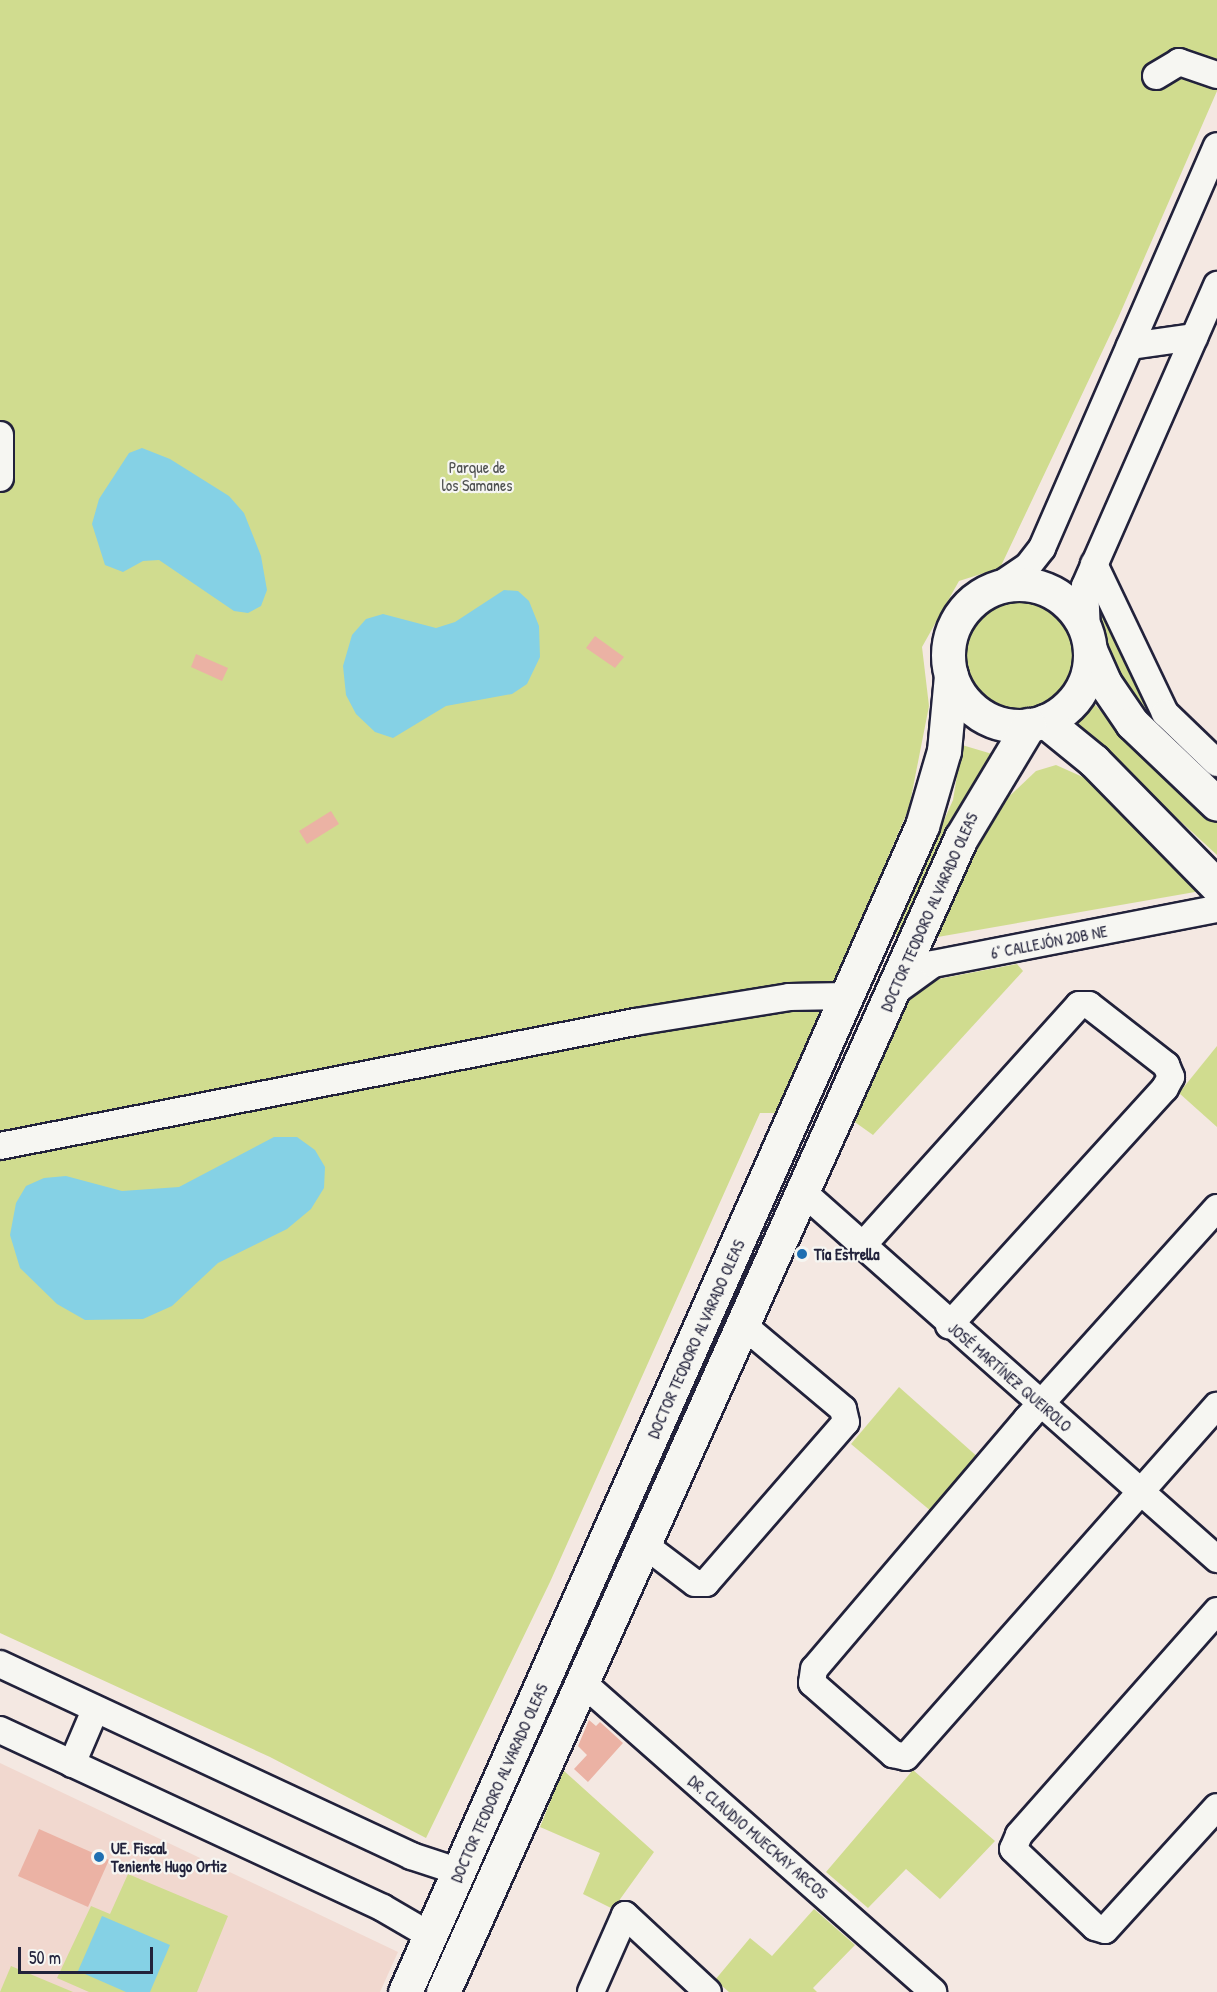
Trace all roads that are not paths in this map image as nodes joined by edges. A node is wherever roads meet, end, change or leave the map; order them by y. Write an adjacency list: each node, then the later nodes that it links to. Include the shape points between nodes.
1 (1217, 75): 2 (street, via 1179,62)
2 (1156, 76)
3 (1217, 146): 6 (street)
4 (1217, 285): 5 (street)
5 (1194, 337): 6 (street); 9 (street)
6 (1130, 346): 10 (street, via 1042,548 1028,566)
7 (0, 435): 8 (street)
8 (0, 478)
9 (1094, 564): 11 (street, via 1083,599); 14 (street, via 1165,713)
10 (997, 587): 11 (main road, via 1015,583 1051,591 1072,608); 12 (main road, via 974,600 957,621 949,645)
11 (1088, 641): 13 (main road, via 1082,687); 15 (main road, via 1104,682 1132,723)
12 (951, 675): 13 (main road, via 957,690 980,715 1012,725); 18 (main road, DOCTOR TEODORO ALVARADO OLEAS, via 944,751 932,799)
13 (1048, 728): 16 (main road); 19 (main road, DOCTOR TEODORO ALVARADO OLEAS, via 1009,758 961,838)
14 (1217, 763)
15 (1217, 804)
16 (1217, 886)
17 (1217, 909): 19 (street, 6° CALLEJÓN 20B NE, via 933,964 901,984)
18 (847, 996): 20 (street, via 789,997 647,1020); 38 (main road, DOCTOR TEODORO ALVARADO OLEAS)
19 (891, 996): 21 (main road, DOCTOR TEODORO ALVARADO OLEAS)
20 (0, 1146)
21 (804, 1193): 23 (street, JOSÉ MARTÍNEZ QUEIROLO); 25 (main road, DOCTOR TEODORO ALVARADO OLEAS)
22 (1217, 1208): 26 (street)
23 (862, 1246): 24 (street, JOSÉ MARTÍNEZ QUEIROLO); 24 (street, via 1079,1005 1089,1005 1167,1065 1171,1077 1165,1088)
24 (949, 1325): 26 (street, JOSÉ MARTÍNEZ QUEIROLO)
25 (744, 1326): 29 (main road, DOCTOR TEODORO ALVARADO OLEAS); 29 (street, via 843,1409 846,1422 706,1583 695,1583)
26 (1041, 1403): 28 (street, JOSÉ MARTÍNEZ QUEIROLO); 28 (street, via 814,1669 812,1683 893,1754 906,1757)
27 (1217, 1406): 28 (street)
28 (1141, 1491): 30 (street, JOSÉ MARTÍNEZ QUEIROLO)
29 (646, 1546): 33 (main road, DOCTOR TEODORO ALVARADO OLEAS)
30 (1217, 1559)
31 (1217, 1611): 37 (street, via 1019,1835 1013,1849 1095,1927 1105,1930)
32 (0, 1664): 34 (street)
33 (583, 1683): 41 (main road, DOCTOR TEODORO ALVARADO OLEAS); 44 (street, DR. CLAUDIO MUECKAY ARCOS)
34 (95, 1710): 36 (street); 38 (street, via 411,1856)
35 (0, 1730): 36 (street)
36 (72, 1764): 39 (street, via 383,1908)
37 (1217, 1807)
38 (460, 1872): 39 (main road, DOCTOR TEODORO ALVARADO OLEAS)
39 (430, 1936): 40 (main road, DOCTOR TEODORO ALVARADO OLEAS)
40 (405, 1992)
41 (443, 1992)
42 (591, 1992): 43 (street, via 626,1915)
43 (708, 1992)
44 (933, 1992)

